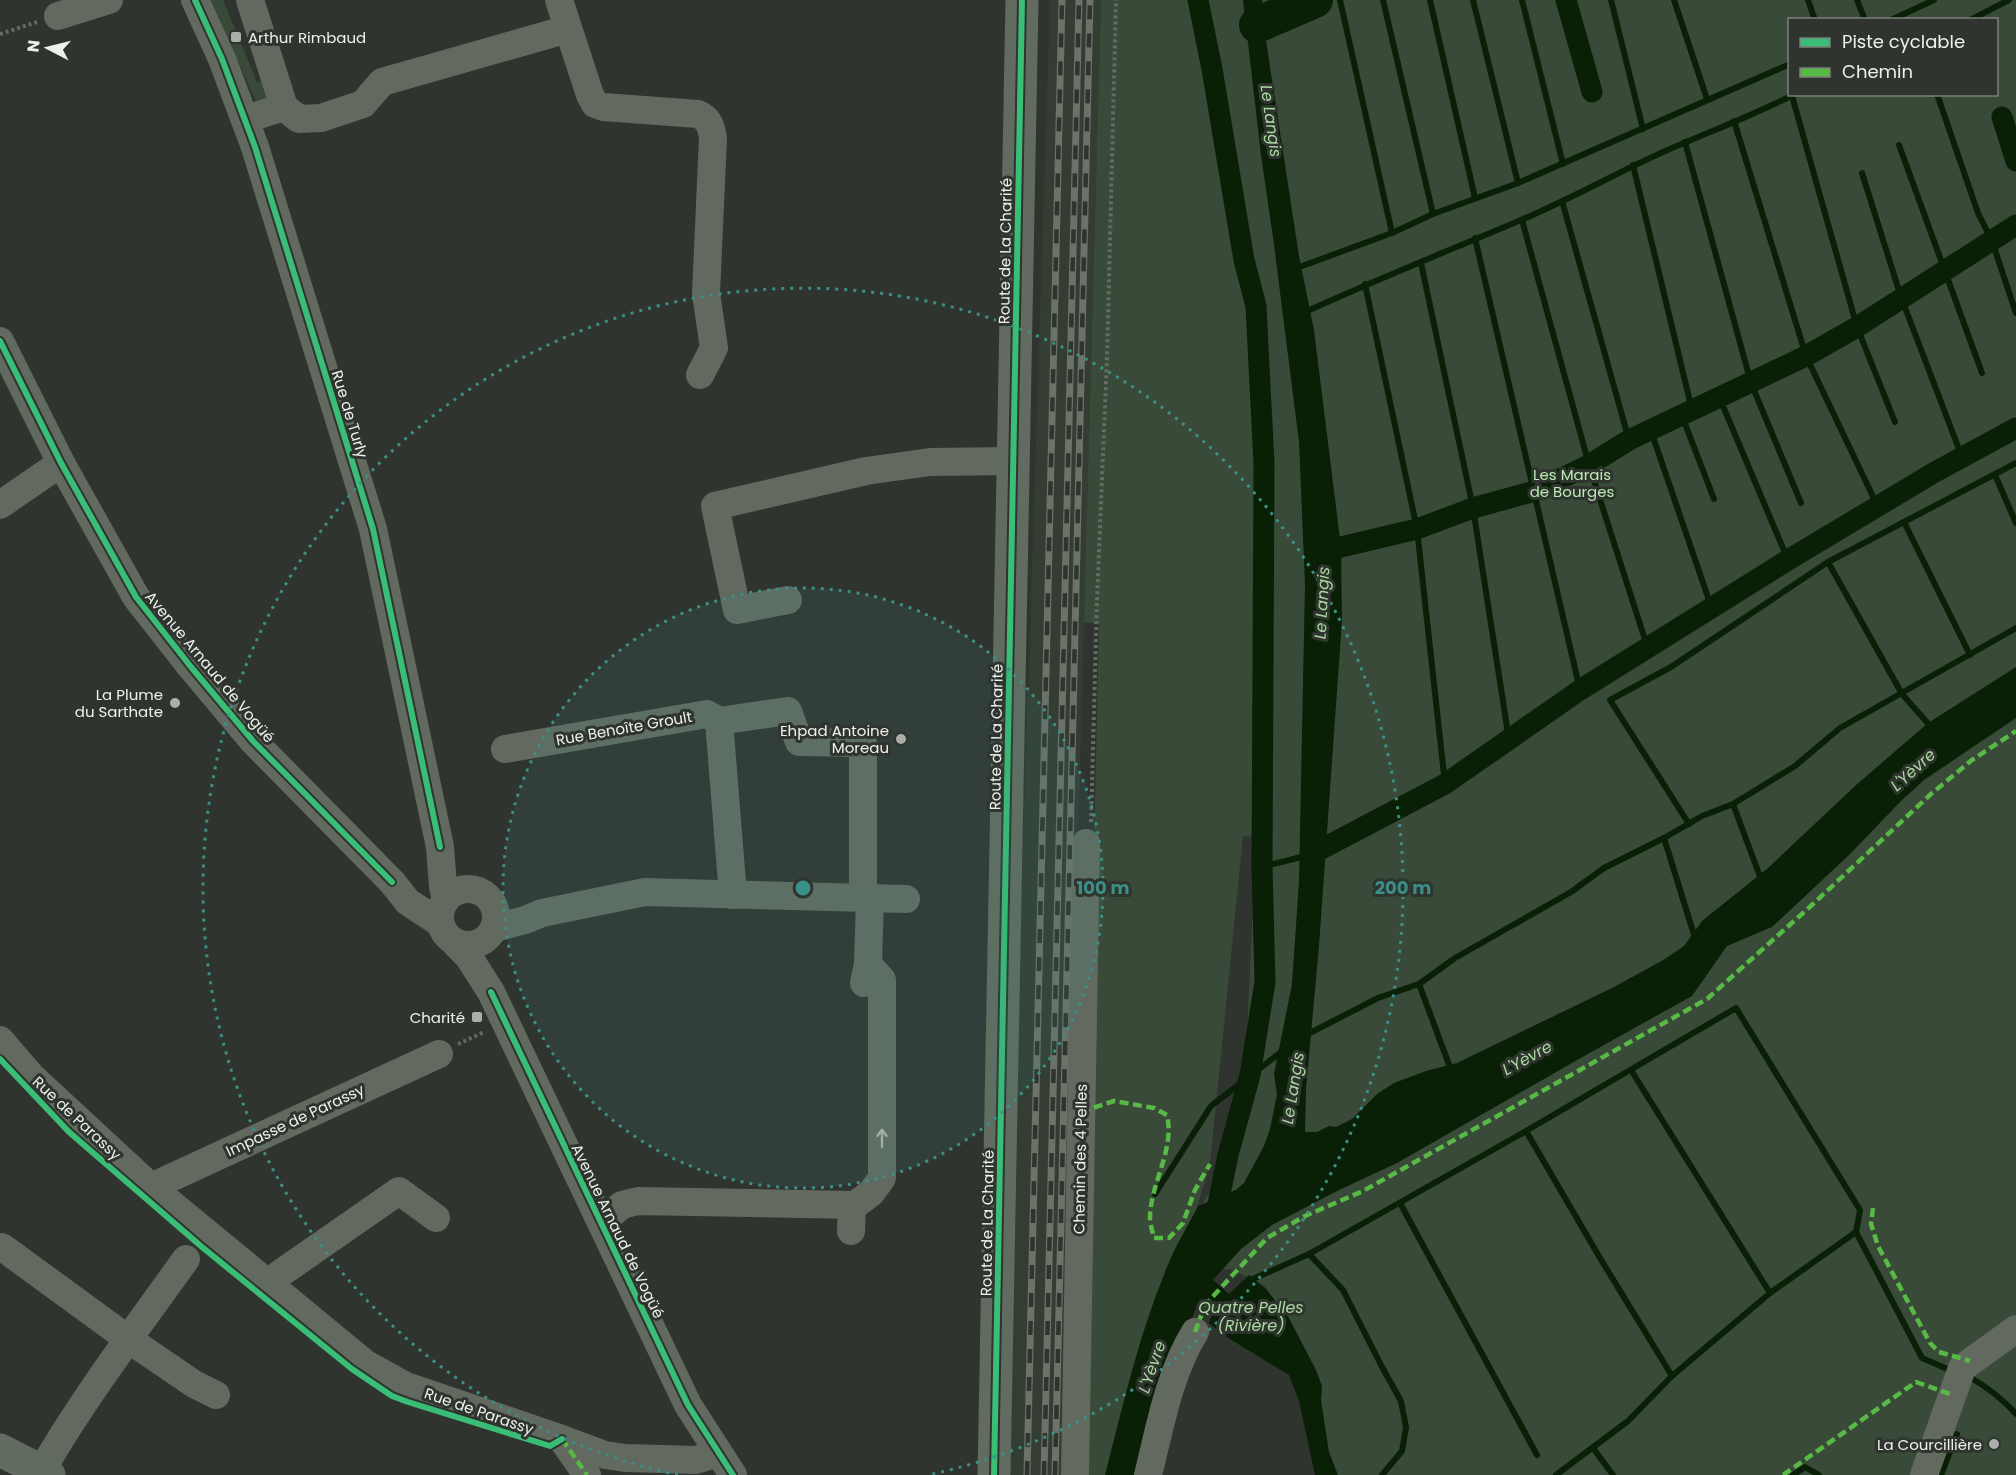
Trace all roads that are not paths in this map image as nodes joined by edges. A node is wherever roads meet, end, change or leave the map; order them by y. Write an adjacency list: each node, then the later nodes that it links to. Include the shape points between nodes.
1 (109, 0): 6 (street)
2 (195, 0): 9 (street, Rue de Turly)
3 (250, 0): 8 (street)
4 (559, 0): 7 (street)
5 (1022, 0): 12 (main road, Route de La Charité)
6 (58, 16)
7 (568, 29): 8 (street, via 382,82 363,104 321,118 299,119); 11 (street, via 595,104 698,114 711,127 706,293 714,348)
8 (284, 107): 9 (street)
9 (246, 119): 22 (street, Rue de Turly, via 373,529 440,847 462,880)
10 (0, 341): 13 (street, Avenue Arnaud de Vogüé)
11 (700, 375)
12 (1013, 461): 15 (street, via 930,462 866,471 715,506 737,610); 43 (main road, Route de La Charité)
13 (61, 463): 14 (street); 22 (street, Avenue Arnaud de Vogüé, via 136,597 253,741 392,882)
14 (0, 505)
15 (788, 600)
16 (719, 721): 17 (street, Rue Benoîte Groult, via 707,714); 19 (street); 20 (street, Rue Benoîte Groult, via 788,711 799,742 863,743)
17 (505, 749)
18 (1086, 843): 44 (street, Chemin des 4 Pelles)
19 (733, 895): 20 (street); 23 (street, via 645,892)
20 (866, 898): 21 (street); 30 (street, via 863,1179 858,1210 638,1201 622,1205)
21 (906, 899)
22 (458, 909): 23 (street, via 506,907); 24 (street, Avenue Arnaud de Vogüé, via 495,908 497,918); 24 (street, Avenue Arnaud de Vogüé, via 467,946 478,944); 25 (street, Avenue Arnaud de Vogüé, via 468,956)
23 (542, 913): 24 (street)
24 (491, 933): 25 (street, Avenue Arnaud de Vogüé, via 485,953)
25 (491, 992): 30 (street, Avenue Arnaud de Vogüé)
26 (0, 1040): 28 (street, Rue de Parassy, via 31,1076)
27 (439, 1054): 28 (street, Impasse de Parassy)
28 (151, 1186): 33 (street, Rue de Parassy)
29 (436, 1218): 33 (street, via 399,1191)
30 (601, 1222): 40 (street, Avenue Arnaud de Vogüé, via 688,1406)
31 (2, 1247): 36 (street)
32 (186, 1260): 36 (street)
33 (268, 1284): 38 (street, Rue de Parassy, via 366,1364 406,1386)
34 (2016, 1329): 46 (street, via 1962,1368)
35 (1195, 1332): 45 (street, via 1183,1352)
36 (128, 1339): 37 (street); 41 (street, via 51,1454)
37 (216, 1395)
38 (562, 1439): 40 (street, Rue de Parassy, via 605,1455); 42 (street)
39 (0, 1450): 41 (main road)
40 (726, 1464)
41 (43, 1474)
42 (587, 1475)
43 (994, 1475)
44 (1075, 1475)
45 (1148, 1475)
46 (1924, 1475)

